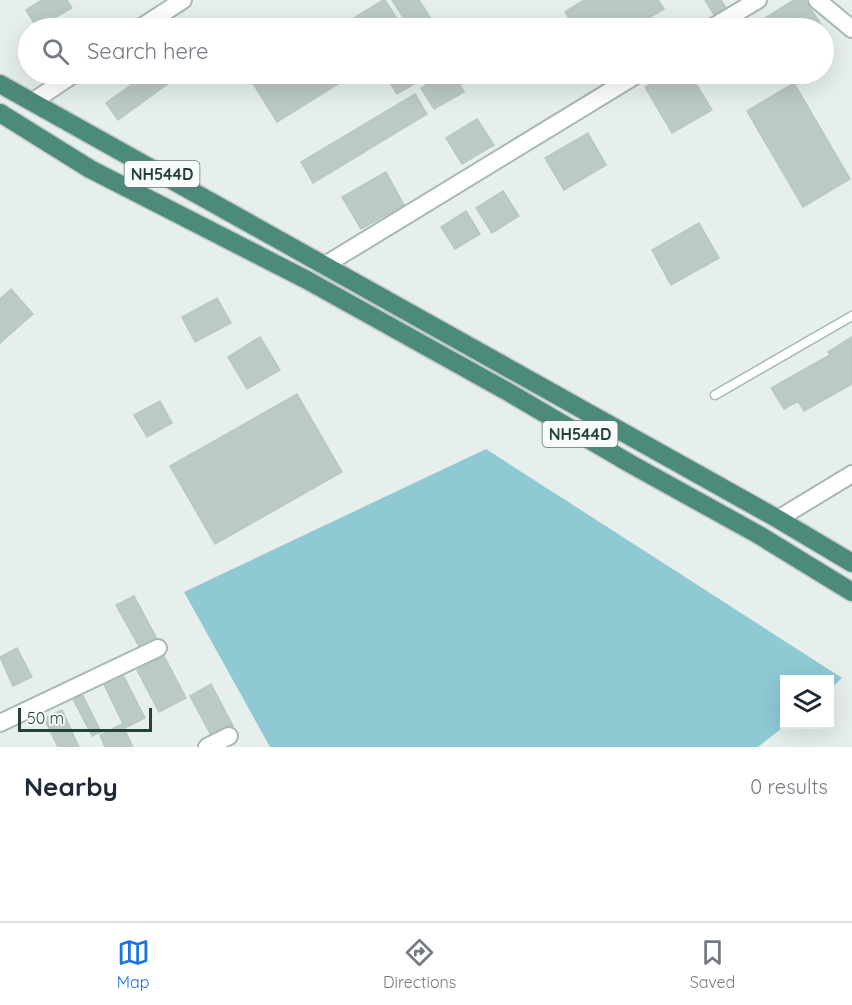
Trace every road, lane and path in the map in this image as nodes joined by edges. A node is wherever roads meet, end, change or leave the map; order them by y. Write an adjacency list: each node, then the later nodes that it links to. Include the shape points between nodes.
1 (183, 0): 4 (street)
2 (758, 0): 5 (street)
3 (817, 0): 6 (street)
4 (155, 18)
5 (728, 18)
6 (852, 28)
7 (0, 84): 10 (highway, NH544D)
8 (59, 84): 10 (street)
9 (622, 84): 12 (street)
10 (32, 102): 12 (highway, NH544D)
11 (0, 113): 18 (highway, NH544D, via 90,169 307,280 510,393)
12 (325, 265): 16 (highway, NH544D)
13 (852, 316): 14 (lane)
14 (715, 395)
15 (852, 474): 16 (street)
16 (778, 519): 17 (highway, NH544D)
17 (852, 563)
18 (852, 592)
19 (158, 648): 20 (street)
20 (0, 723)
21 (229, 736): 22 (street)
22 (207, 747)

